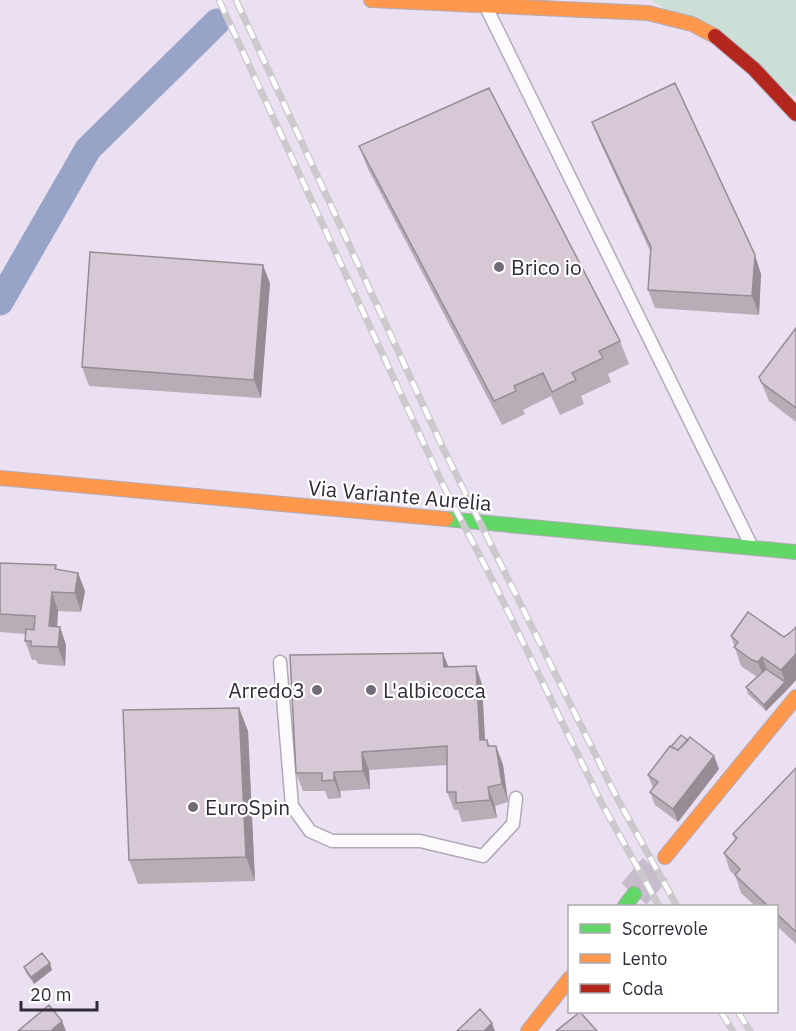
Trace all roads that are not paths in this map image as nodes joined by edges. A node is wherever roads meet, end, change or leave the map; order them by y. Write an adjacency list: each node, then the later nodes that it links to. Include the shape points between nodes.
1 (371, 0): 2 (main road)
2 (485, 5): 3 (main road, via 648,13 681,20 707,30); 5 (lane)
3 (796, 114)
4 (0, 478): 5 (main road, Via Variante Aurelia)
5 (752, 546): 6 (main road, Via Variante Aurelia)
6 (796, 552)
7 (280, 662): 9 (lane, via 292,806 310,831 332,841 420,842 483,856 513,824)
8 (796, 698): 10 (main road)
9 (516, 798)
10 (665, 857)
11 (634, 894): 12 (main road)
12 (626, 905)
13 (568, 981): 14 (main road)
14 (528, 1031)

